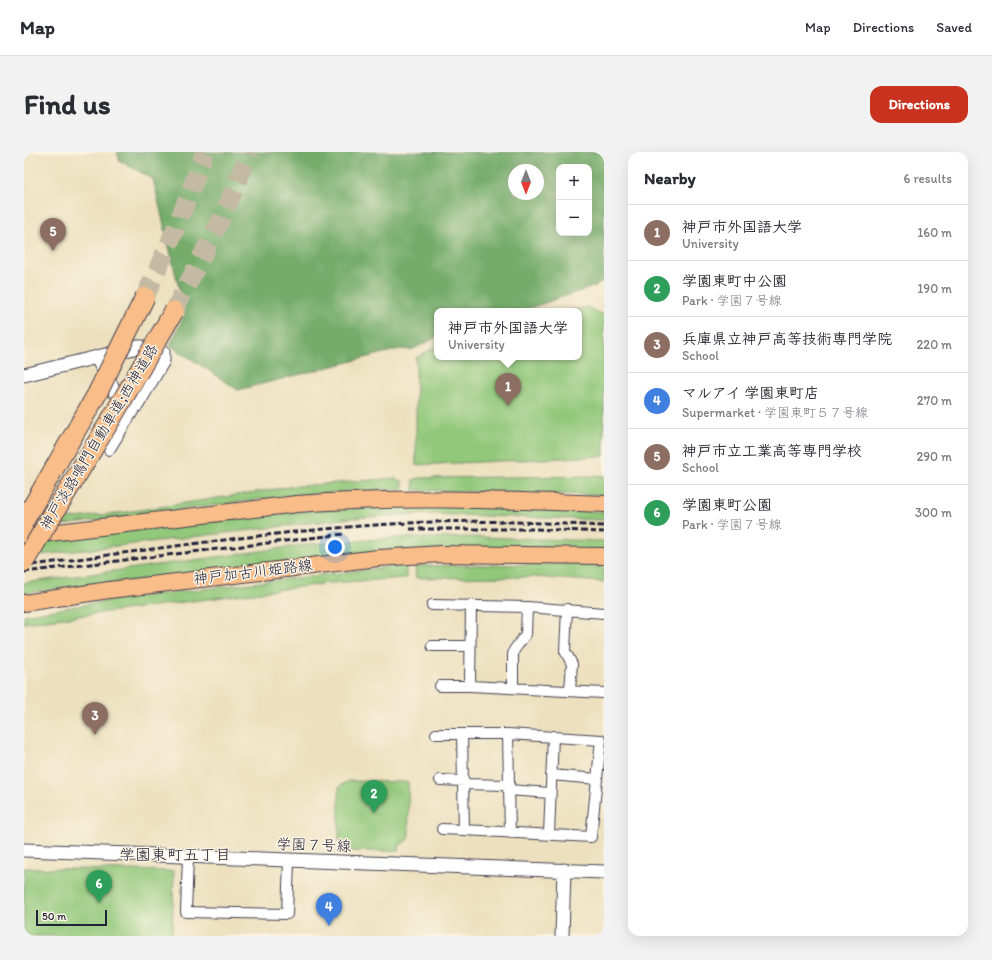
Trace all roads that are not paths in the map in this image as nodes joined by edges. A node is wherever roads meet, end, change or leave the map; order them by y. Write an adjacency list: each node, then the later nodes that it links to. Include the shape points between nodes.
1 (145, 297): 8 (highway, 神戸淡路鳴門自動車道;西神道路, bridge, via 97,394)
2 (174, 311): 11 (highway, 神戸淡路鳴門自動車道;西神道路, bridge)
3 (97, 358): 4 (street); 5 (street, via 115,392); 5 (street, via 138,347 155,348 164,352 164,361)
4 (24, 374)
5 (137, 405): 6 (street)
6 (109, 450)
7 (604, 504): 9 (main road, via 395,498 338,501)
8 (24, 521)
9 (24, 536)
10 (604, 556): 12 (main road, 神戸加古川姫路線, via 441,554 378,558 117,589)
11 (24, 562)
12 (24, 603)
13 (432, 605): 14 (street)
14 (471, 605): 15 (street); 19 (street)
15 (527, 607): 16 (street); 22 (street, via 526,634 513,655)
16 (567, 609): 17 (street); 23 (street, via 565,650 572,664)
17 (604, 613)
18 (432, 646): 19 (street)
19 (469, 646): 21 (street)
20 (440, 686): 21 (street)
21 (470, 686): 22 (street)
22 (513, 687): 23 (street)
23 (570, 690): 24 (street)
24 (604, 693)
25 (436, 734): 26 (street)
26 (462, 734): 27 (street); 31 (street)
27 (508, 734): 28 (street); 33 (street)
28 (553, 736): 29 (street); 32 (street, via 601,740)
29 (551, 775): 32 (street); 34 (street)
30 (440, 780): 31 (street)
31 (464, 782): 33 (street); 36 (street)
32 (599, 785): 38 (street, via 591,837)
33 (508, 787): 34 (street); 37 (street)
34 (550, 793): 38 (street)
35 (442, 829): 36 (street)
36 (464, 830): 37 (street)
37 (510, 833): 38 (street)
38 (550, 834)
39 (24, 850): 40 (street, 学園７号線)
40 (188, 857): 41 (street, 学園７号線); 41 (street, via 186,912 287,914)
41 (288, 861): 42 (street, 学園７号線)
42 (564, 870): 43 (street, 学園７号線); 44 (street)
43 (604, 872)
44 (562, 936)

